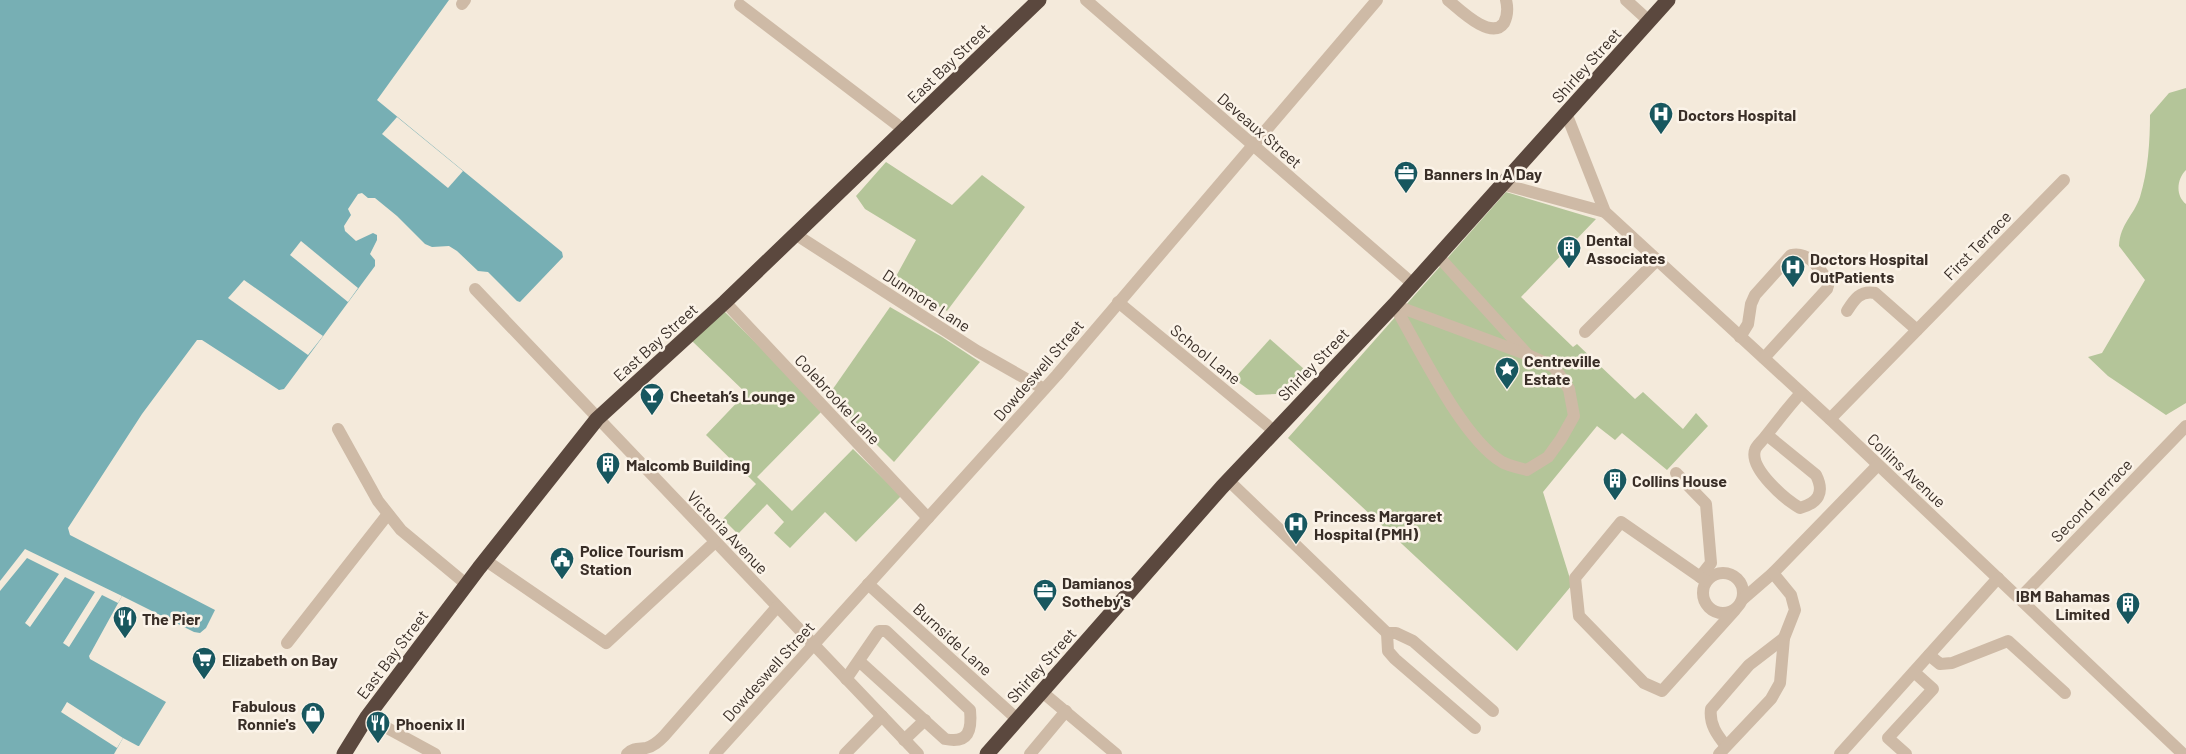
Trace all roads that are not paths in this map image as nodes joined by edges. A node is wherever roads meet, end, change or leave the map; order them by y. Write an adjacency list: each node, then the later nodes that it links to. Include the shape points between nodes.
1 (1039, 0): 11 (highway, East Bay Street)
2 (1086, 0): 12 (street, Deveaux Street)
3 (1377, 0): 12 (street, Dowdeswell Street)
4 (1448, 0): 5 (street, via 1484,27 1494,29 1501,26 1507,17)
5 (1506, 0)
6 (1626, 0): 9 (street)
7 (1668, 0): 9 (highway, Shirley Street)
8 (740, 5): 11 (street)
9 (1649, 21): 10 (highway, Shirley Street)
10 (1566, 114): 14 (highway, Shirley Street); 15 (street, Collins Avenue)
11 (904, 130): 16 (highway, East Bay Street)
12 (1254, 146): 19 (street, Deveaux Street); 22 (street, Dowdeswell Street)
13 (2064, 180): 25 (street, First Terrace)
14 (1502, 184): 15 (street, Collins Avenue); 17 (highway, Shirley Street)
15 (1605, 212): 18 (street, Collins Avenue)
16 (795, 234): 21 (highway, East Bay Street); 30 (street, Dunmore Lane, via 977,351)
17 (1438, 256): 19 (highway, Shirley Street); 28 (street)
18 (1657, 260): 26 (street); 27 (street, Collins Avenue)
19 (1413, 284): 23 (highway, Shirley Street)
20 (475, 289): 32 (street, Victoria Avenue)
21 (725, 302): 32 (highway, East Bay Street); 42 (street, Colebrooke Lane)
22 (1118, 302): 30 (street, Dowdeswell Street); 36 (street, School Lane)
23 (1394, 305): 28 (street); 28 (street, via 1452,406 1477,440 1502,462 1528,470 1548,457 1574,416 1569,389 1554,367); 36 (highway, Shirley Street)
24 (1847, 311): 25 (street, via 1861,294 1875,293)
25 (1917, 330): 33 (street, First Terrace)
26 (1585, 332)
27 (1740, 337): 29 (street, Collins Avenue); 29 (street, via 1748,324 1755,295 1791,255 1798,253 1809,257 1829,282 1827,289)
28 (1528, 355)
29 (1764, 358): 31 (street, Collins Avenue)
30 (1044, 389): 42 (street, Dowdeswell Street)
31 (1801, 392): 33 (street, Collins Avenue); 37 (street)
32 (597, 419): 43 (street, Victoria Avenue); 44 (highway, East Bay Street)
33 (1830, 419): 38 (street, Collins Avenue)
34 (2186, 426): 50 (street, Second Terrace)
35 (338, 429): 41 (street)
36 (1274, 431): 40 (highway, Shirley Street)
37 (1767, 435): 37 (street, via 1816,474 1820,483 1819,494 1812,505 1800,508 1787,500 1756,462 1755,450)
38 (1878, 465): 45 (street); 46 (street, Collins Avenue)
39 (1676, 472): 47 (street, via 1706,504 1711,563)
40 (1228, 480): 54 (street); 62 (highway, Shirley Street)
41 (388, 514): 48 (street, via 401,530); 56 (street)
42 (928, 518): 49 (street, Dowdeswell Street)
43 (715, 542): 44 (street, via 606,643); 52 (street, Victoria Avenue)
44 (485, 560): 48 (highway, East Bay Street)
45 (1773, 573): 51 (street); 55 (street, via 1791,595 1795,610)
46 (1998, 578): 50 (street, Collins Avenue); 58 (street)
47 (1703, 579): 51 (street, via 1718,573 1732,574 1742,584); 53 (street, via 1702,595 1708,608 1721,614); 53 (street, via 1621,522 1575,578 1579,616 1644,683 1662,690)
48 (466, 584): 67 (highway, East Bay Street)
49 (868, 584): 57 (street, Dowdeswell Street); 68 (street, Burnside Lane)
50 (2020, 598): 84 (street, Collins Avenue)
51 (1743, 599): 53 (street)
52 (777, 607): 57 (street, Victoria Avenue); 75 (street, via 664,736 646,748 636,748)
53 (1735, 610)
54 (1388, 633): 65 (street, via 1396,632 1413,641); 70 (street, via 1388,651)
55 (1784, 638): 72 (street, via 1780,683 1776,691); 72 (street, via 1749,664 1711,709 1712,725)
56 (288, 643)
57 (813, 645): 61 (street, Victoria Avenue); 76 (street, Dowdeswell Street)
58 (1929, 655): 60 (street); 63 (street, via 1940,664 1952,663 2008,641)
59 (859, 660): 61 (street); 69 (street); 69 (street, via 879,631 886,631 970,710 971,726 957,741 945,739)
60 (1914, 672): 82 (street); 83 (street, via 1933,689 1888,738)
61 (846, 679): 66 (street, Victoria Avenue)
62 (1041, 691): 64 (street); 68 (highway, Shirley Street)
63 (2065, 693)
64 (1066, 711): 80 (street); 81 (street)
65 (1493, 711)
66 (882, 716): 71 (street, Victoria Avenue); 77 (street)
67 (368, 717): 73 (highway, East Bay Street); 74 (street)
68 (1017, 719): 79 (highway, Shirley Street)
69 (925, 720): 71 (street)
70 (1475, 728)
71 (904, 740): 78 (street, Victoria Avenue)
72 (1722, 750)
73 (344, 754)
74 (435, 754)
75 (626, 754)
76 (715, 754)
77 (845, 754)
78 (918, 754)
79 (987, 754)
80 (1030, 754)
81 (1116, 754)
82 (1840, 754)
83 (1906, 754)
84 (2183, 754)

